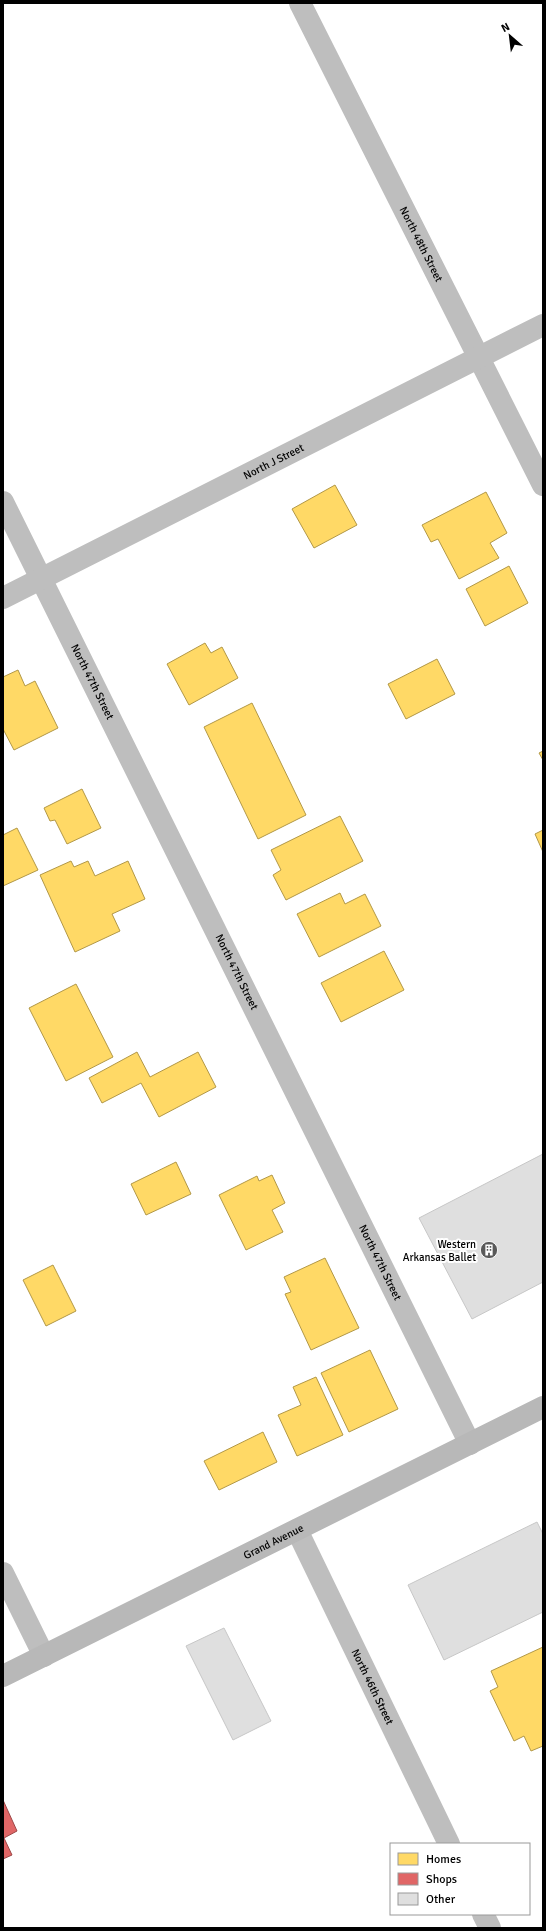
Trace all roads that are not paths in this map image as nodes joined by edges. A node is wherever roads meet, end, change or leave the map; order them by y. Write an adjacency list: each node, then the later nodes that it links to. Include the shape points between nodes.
1 (300, 3): 3 (street, North 48th Street)
2 (543, 325): 3 (street, North J Street)
3 (479, 357): 4 (street, North 48th Street); 6 (street, North J Street)
4 (543, 485)
5 (3, 502): 6 (street, North 47th Street)
6 (42, 579): 7 (street, North J Street); 9 (street, North 47th Street, via 177,847)
7 (3, 598)
8 (543, 1407): 9 (main road, Grand Avenue)
9 (470, 1444): 10 (main road, Grand Avenue)
10 (297, 1530): 12 (main road, Grand Avenue); 14 (street, North 46th Street)
11 (3, 1573): 12 (street)
12 (44, 1656): 13 (main road, Grand Avenue)
13 (3, 1676)
14 (449, 1843)
15 (484, 1915): 16 (street)
16 (490, 1928)

